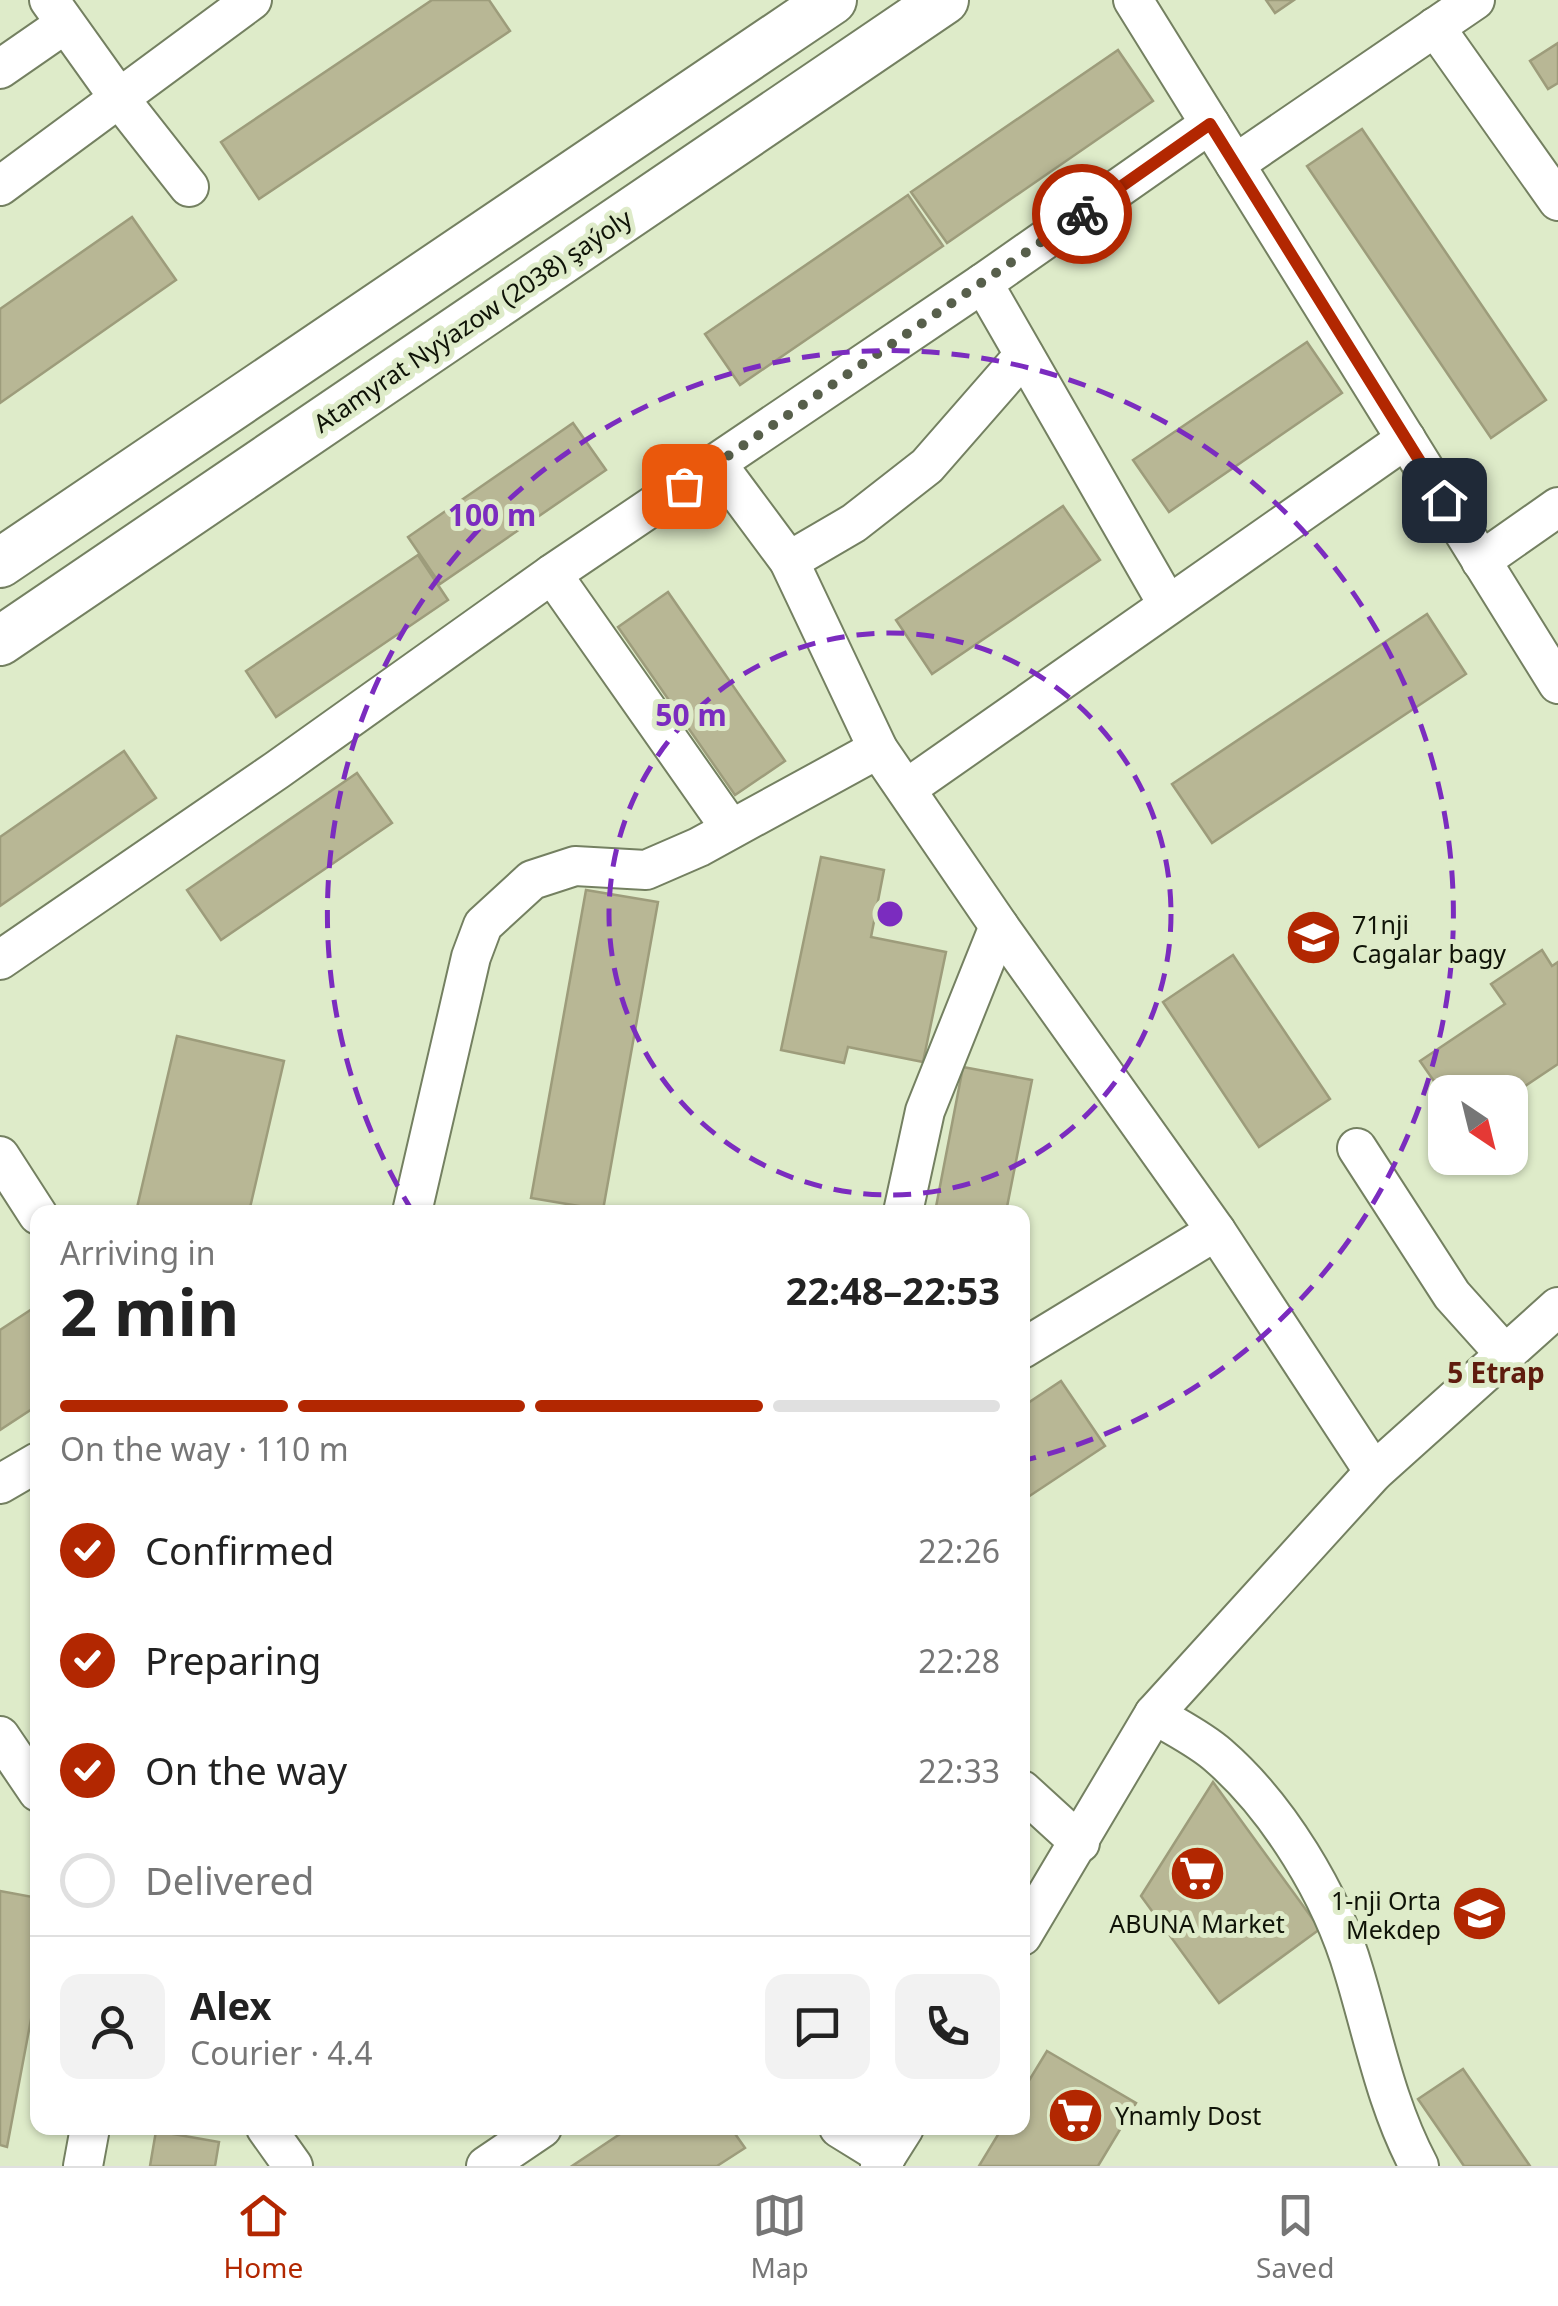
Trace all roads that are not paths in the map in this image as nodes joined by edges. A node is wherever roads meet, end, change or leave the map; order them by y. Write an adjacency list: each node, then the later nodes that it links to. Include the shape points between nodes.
1 (252, 0): 9 (street)
2 (832, 0): 22 (main road)
3 (944, 0): 25 (main road, Atamyrat Nyýazow (2038) şaýoly)
4 (1133, 0): 10 (street)
5 (1475, 0): 7 (street)
6 (57, 12): 8 (street); 9 (street)
7 (1435, 27): 11 (street); 14 (street)
8 (0, 69)
9 (119, 98): 12 (street); 13 (street)
10 (1210, 124): 11 (street); 15 (street)
11 (1235, 164): 17 (street)
12 (0, 186)
13 (190, 187)
14 (1558, 201)
15 (983, 283): 16 (street); 18 (street)
16 (1024, 355): 20 (street, via 926,466 854,523); 24 (street)
17 (1406, 440): 21 (street); 24 (street)
18 (717, 464): 20 (street); 23 (street)
19 (1558, 507): 21 (street)
20 (789, 561): 27 (street)
21 (1482, 561): 26 (street)
22 (0, 563)
23 (552, 574): 29 (street); 31 (street)
24 (1168, 605): 28 (street)
25 (0, 641)
26 (1558, 684)
27 (878, 749): 28 (street); 29 (street)
28 (906, 789): 30 (street)
29 (731, 829): 34 (street, via 646,870 575,866 532,880 483,925)
30 (999, 926): 35 (street, via 924,1111); 37 (street)
31 (0, 960)
32 (1356, 1148): 40 (street, via 1452,1295)
33 (0, 1156): 36 (street)
34 (414, 1205)
35 (904, 1205)
36 (22, 1213)
37 (1216, 1231): 39 (street); 42 (street)
38 (1558, 1307): 40 (street)
39 (1030, 1344)
40 (1505, 1354): 42 (street)
41 (30, 1467): 43 (street)
42 (1374, 1472): 44 (street)
43 (0, 1484)
44 (1154, 1714): 48 (street); 58 (street, via 1215,1752 1256,1791 1324,1894 1354,1969 1392,2108)
45 (0, 1736): 46 (street)
46 (30, 1780)
47 (1030, 1797): 48 (street)
48 (1080, 1844): 49 (street)
49 (1030, 1923)
50 (89, 2135): 55 (street)
51 (271, 2135): 56 (street)
52 (532, 2135): 57 (street)
53 (855, 2135): 54 (street)
54 (890, 2150)
55 (83, 2166)
56 (293, 2166)
57 (486, 2166)
58 (1419, 2166)

